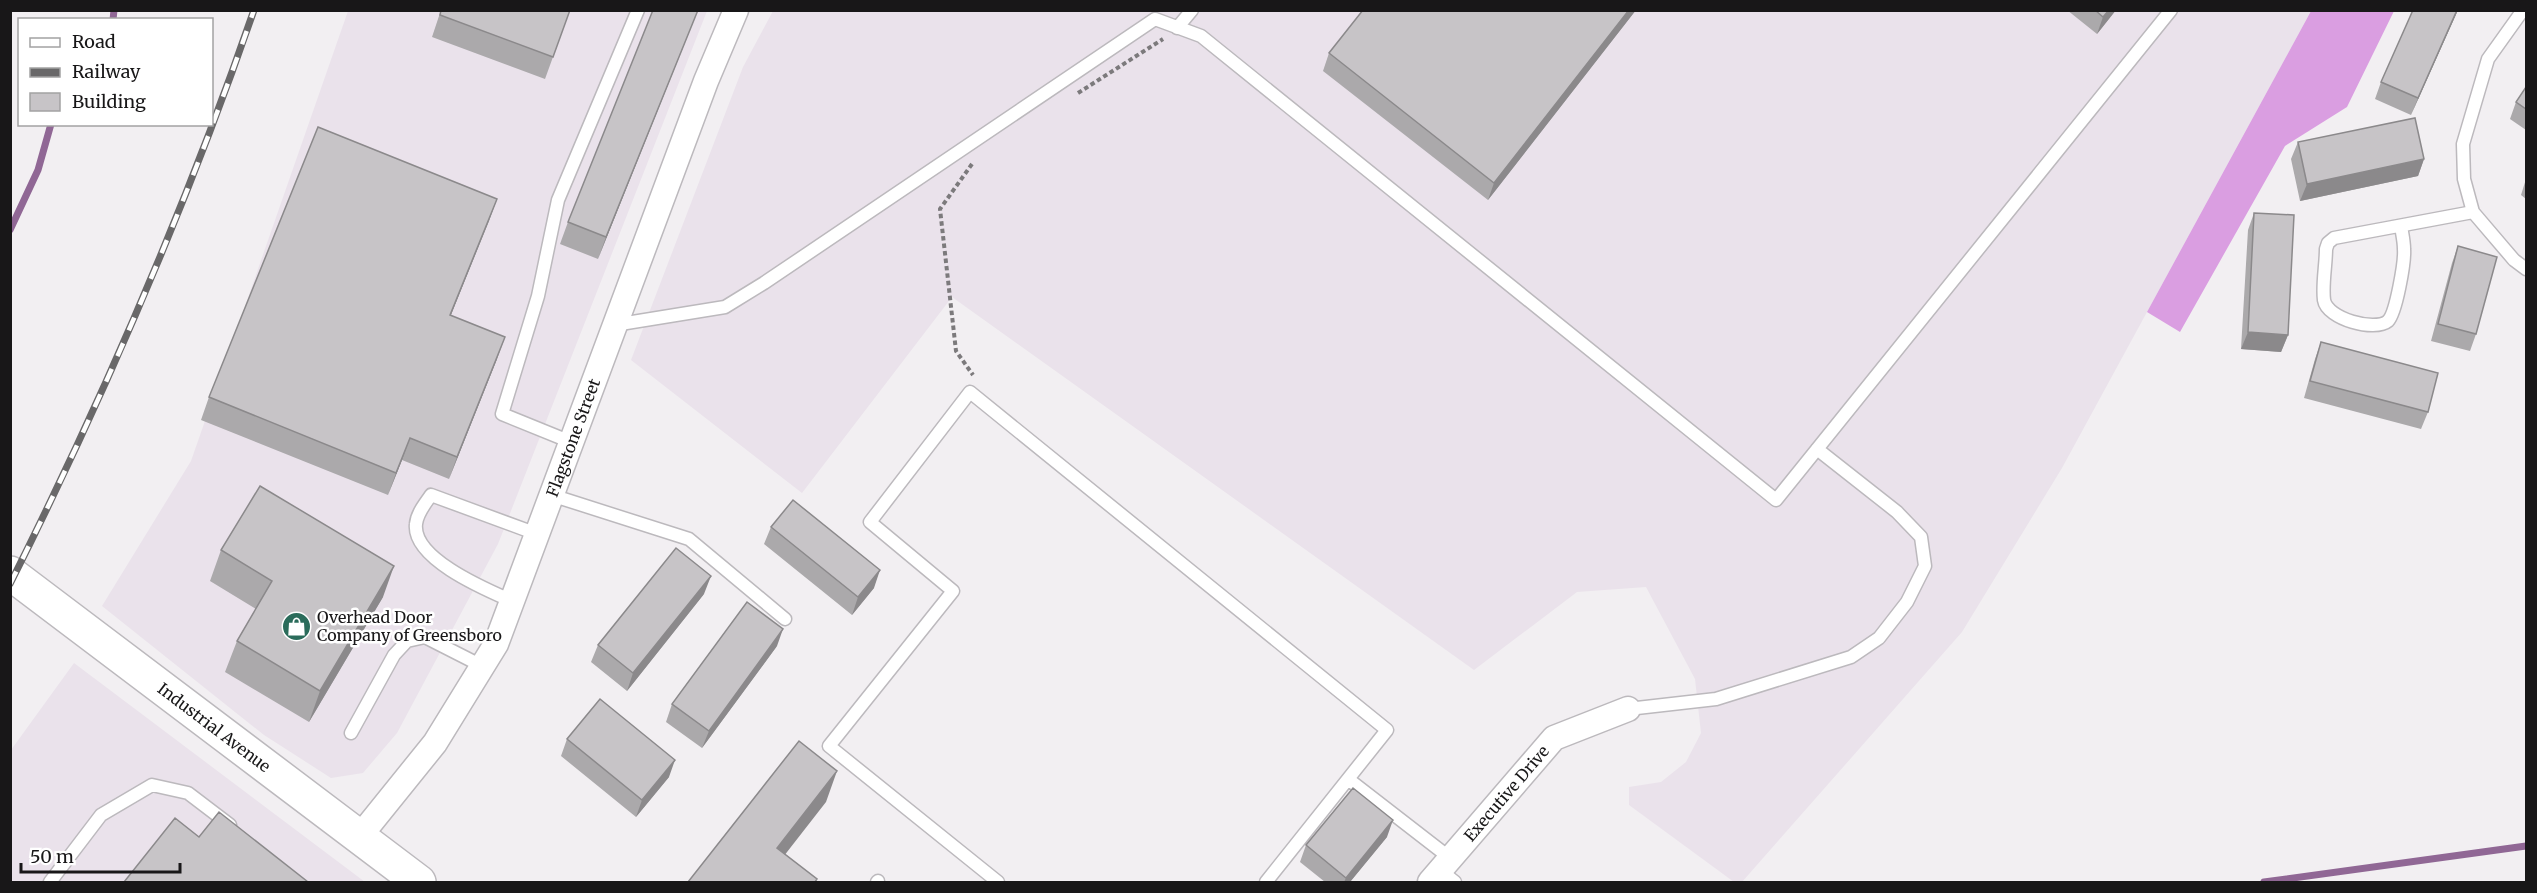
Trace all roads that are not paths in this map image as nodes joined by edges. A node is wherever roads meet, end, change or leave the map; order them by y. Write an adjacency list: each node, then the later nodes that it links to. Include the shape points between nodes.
1 (638, 10): 11 (lane, via 558,200 538,296 502,414)
2 (736, 10): 10 (street, Flagstone Street)
3 (1192, 10): 6 (lane)
4 (2171, 10): 12 (lane)
5 (2523, 10): 7 (lane, via 2488,59 2463,144 2464,179)
6 (1172, 32): 10 (lane, via 1155,19 725,307); 12 (lane, via 1201,36 1776,500)
7 (2473, 212): 8 (lane); 9 (lane)
8 (2401, 226): 8 (lane, via 2334,238 2328,243 2324,302 2331,313 2341,319 2386,323 2393,314 2404,250)
9 (2526, 269)
10 (615, 325): 11 (street, Flagstone Street)
11 (571, 442): 13 (street, Flagstone Street)
12 (1817, 448): 19 (lane, via 1897,512 1921,537 1925,566 1907,602 1879,638 1851,657 1716,699)
13 (551, 495): 14 (street, Flagstone Street); 17 (lane, via 689,539)
14 (537, 534): 16 (street, Flagstone Street); 16 (lane, via 431,495 419,512 415,526 426,549 465,580)
15 (10, 573): 23 (main road, Industrial Avenue)
16 (512, 601): 18 (street, Flagstone Street, via 496,644)
17 (785, 619)
18 (482, 666): 20 (lane, via 425,637 408,641 394,656); 23 (street, Flagstone Street, via 435,743)
19 (1628, 709): 24 (street, Executive Drive, via 1554,738)
20 (351, 733)
21 (1348, 779): 24 (lane); 25 (lane, via 1387,730 970,392 870,522 953,591 829,746); 28 (lane)
22 (242, 834): 26 (lane, via 188,793 152,785 101,815)
23 (360, 836): 27 (main road, Industrial Avenue)
24 (1444, 873)
25 (991, 880)
26 (50, 882)
27 (420, 882)
28 (1266, 882)

